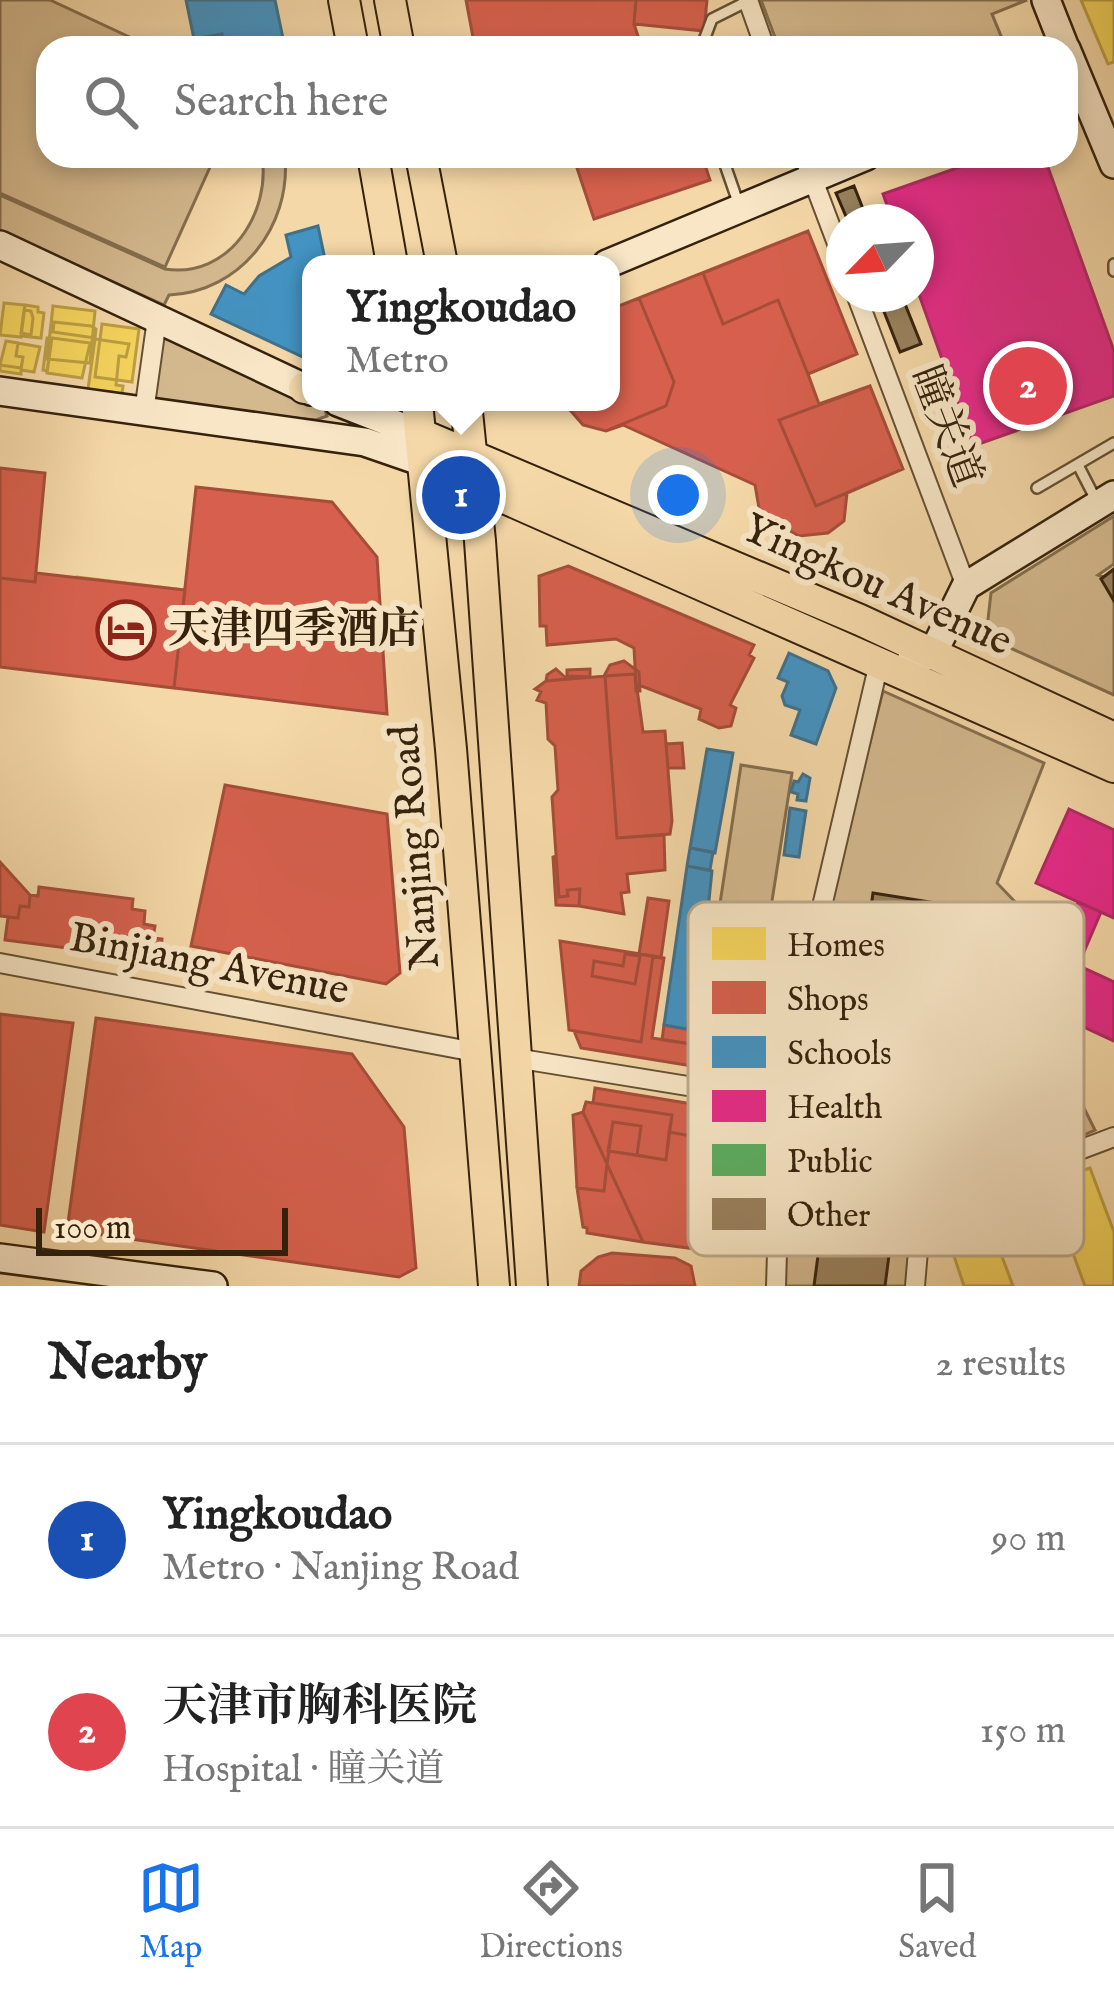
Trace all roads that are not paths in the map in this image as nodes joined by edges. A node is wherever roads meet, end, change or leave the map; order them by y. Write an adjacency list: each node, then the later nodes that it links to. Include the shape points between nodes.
1 (344, 0): 5 (main road)
2 (390, 0): 6 (main road)
3 (748, 0): 7 (lane, via 712,19); 8 (street)
4 (1046, 0): 9 (street)
5 (350, 36)
6 (397, 36)
7 (706, 36)
8 (762, 36)
9 (1059, 36)
10 (1078, 85): 11 (street)
11 (1114, 164)
12 (375, 168): 20 (main road)
13 (423, 168): 21 (main road)
14 (726, 168): 17 (lane)
15 (805, 168): 17 (street)
16 (809, 168): 18 (street)
17 (740, 208): 22 (street)
18 (826, 214)
19 (0, 244): 24 (street)
20 (390, 255)
21 (440, 255)
22 (620, 259)
23 (863, 312): 37 (street, 瞳关道)
24 (157, 319): 25 (street); 30 (street)
25 (302, 386)
26 (0, 391): 30 (street)
27 (354, 411): 32 (street, Yingkou Avenue)
28 (418, 411): 32 (main road, Nanjing Road)
29 (466, 411): 34 (main road, Nanjing Road)
30 (144, 412): 32 (street)
31 (1114, 443): 33 (lane)
32 (421, 448): 34 (main road, Yingkou Avenue); 44 (main road, Nanjing Road)
33 (1078, 465): 35 (lane); 36 (lane)
34 (468, 473): 38 (main road, Yingkou Avenue, via 860,620); 39 (main road, Yingkou Avenue); 45 (main road, Nanjing Road, via 480,541)
35 (1037, 488)
36 (1107, 500): 37 (street)
37 (966, 586): 38 (street)
38 (932, 655): 39 (street); 40 (main road, Yingkou Avenue)
39 (879, 663): 41 (main road, Yingkou Avenue); 42 (street)
40 (1114, 738)
41 (1114, 766)
42 (823, 902)
43 (0, 963): 44 (street, Binjiang Avenue)
44 (475, 1052): 53 (main road, Nanjing Road)
45 (515, 1058): 46 (street); 54 (main road, Nanjing Road)
46 (688, 1086)
47 (1114, 1137): 48 (street)
48 (1084, 1148)
49 (777, 1256): 55 (street)
50 (918, 1256): 56 (street)
51 (0, 1258): 52 (street)
52 (213, 1286)
53 (494, 1286)
54 (532, 1286)
55 (776, 1286)
56 (915, 1286)

